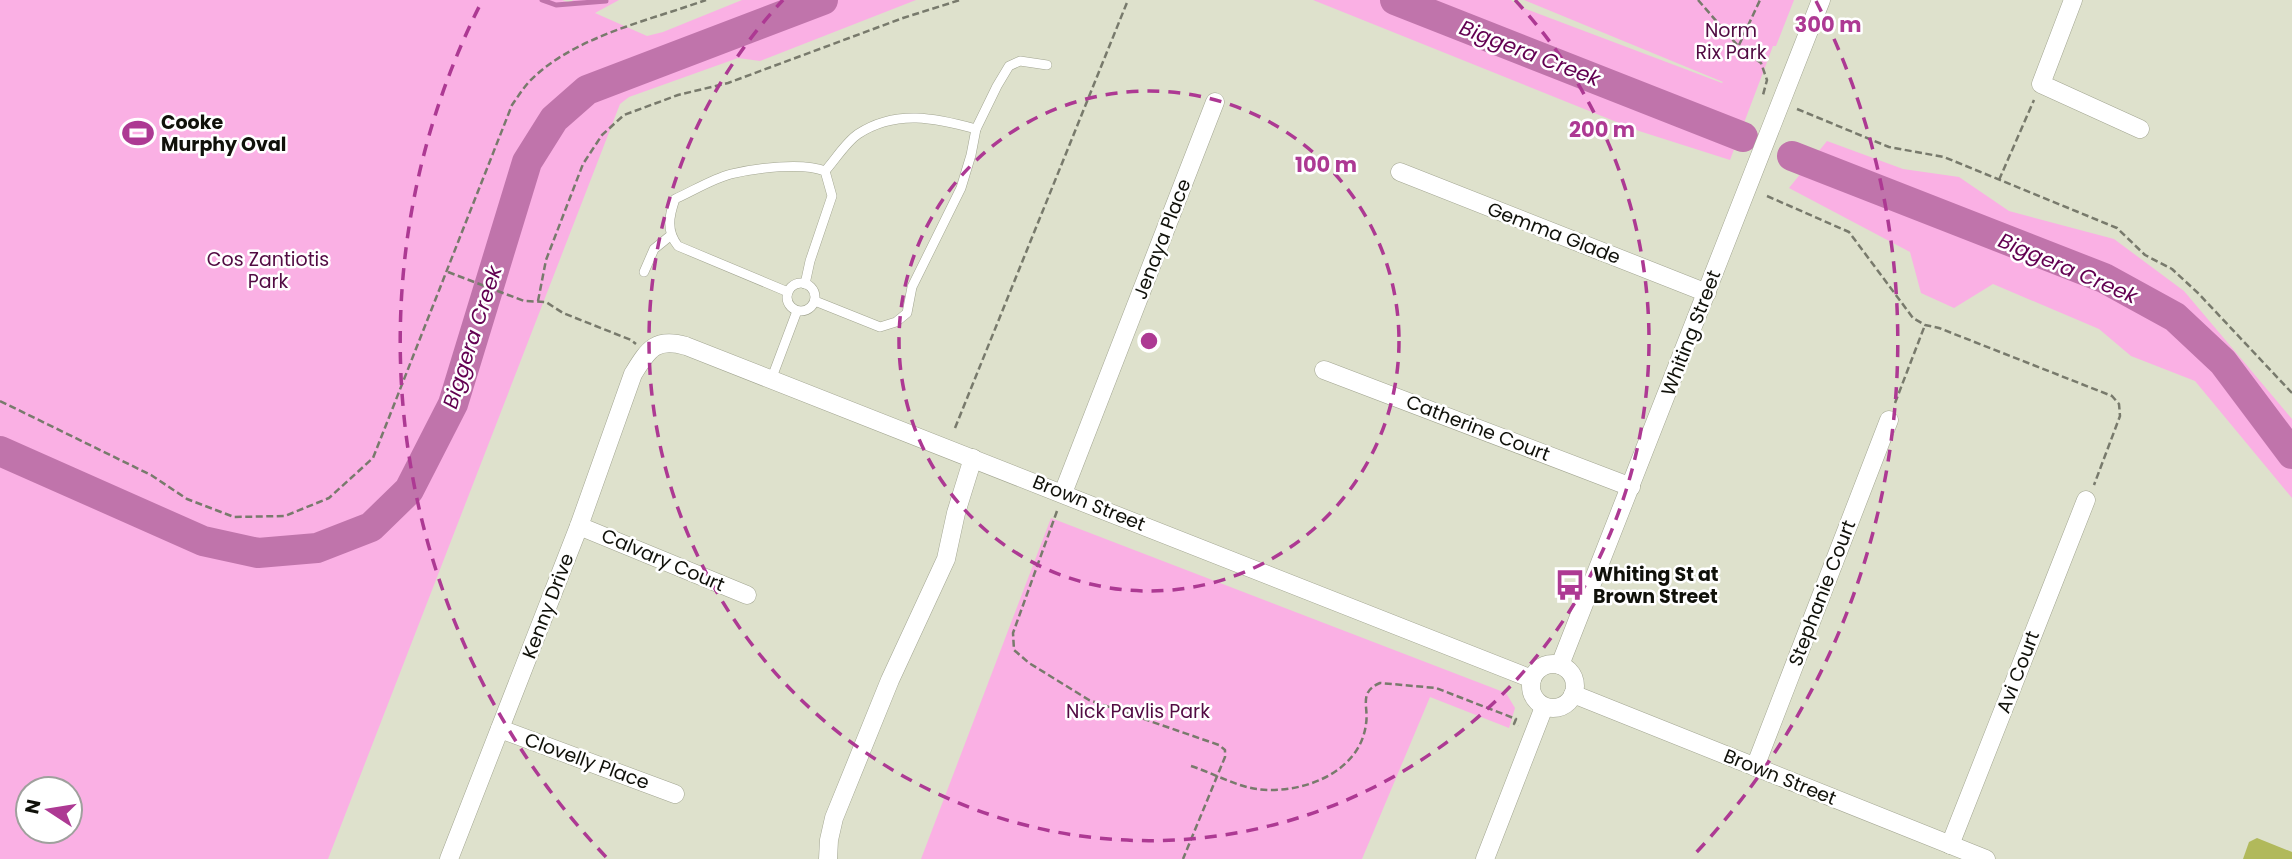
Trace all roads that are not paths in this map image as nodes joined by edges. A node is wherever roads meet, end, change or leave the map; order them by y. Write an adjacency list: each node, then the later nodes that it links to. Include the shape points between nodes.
1 (1821, 0): 13 (street, Whiting Street)
2 (2073, 0): 6 (street, via 2041,84)
3 (1047, 65): 5 (lane, via 1020,61 1010,66)
4 (1215, 102): 22 (street, Jenaya Place)
5 (976, 129): 7 (lane, via 930,117 889,120 857,134); 14 (lane, via 961,188 912,287 906,313 880,327)
6 (2140, 129)
7 (825, 171): 9 (lane, via 793,166 730,174 675,199); 11 (lane, via 832,196)
8 (1400, 172): 13 (street, Gemma Glade)
9 (670, 236): 10 (lane, via 654,249); 12 (lane, via 678,246)
10 (644, 272)
11 (805, 284): 12 (lane); 14 (lane, via 813,290)
12 (788, 292): 15 (lane, via 788,303)
13 (1707, 293): 21 (street, Whiting Street)
14 (815, 301): 15 (lane, via 807,310)
15 (797, 311): 18 (lane)
16 (646, 353): 18 (street, Brown Street, via 657,344 673,342); 24 (street, Kenny Drive, via 633,374)
17 (1324, 370): 21 (street, Catherine Court)
18 (771, 380): 20 (street, Brown Street)
19 (1889, 420): 31 (street, Stephanie Court)
20 (973, 458): 22 (street, Brown Street); 35 (street, via 946,559 834,818)
21 (1631, 487): 26 (street, Whiting Street)
22 (1063, 493): 27 (street, Brown Street)
23 (2086, 500): 33 (street, Avi Court)
24 (579, 526): 25 (street, Calvary Court); 30 (street, Kenny Drive)
25 (747, 595)
26 (1560, 666): 27 (street, via 1543,666); 28 (street, via 1571,674)
27 (1532, 679): 29 (street, via 1531,692)
28 (1573, 694): 29 (street, via 1561,707); 31 (street, Brown Street)
29 (1544, 707): 36 (street)
30 (500, 729): 32 (street, Clovelly Place); 34 (street, Kenny Drive)
31 (1755, 767): 33 (street, Brown Street)
32 (675, 794)
33 (1950, 845): 37 (street, Brown Street)
34 (449, 859)
35 (828, 859)
36 (1485, 859)
37 (1986, 859)

